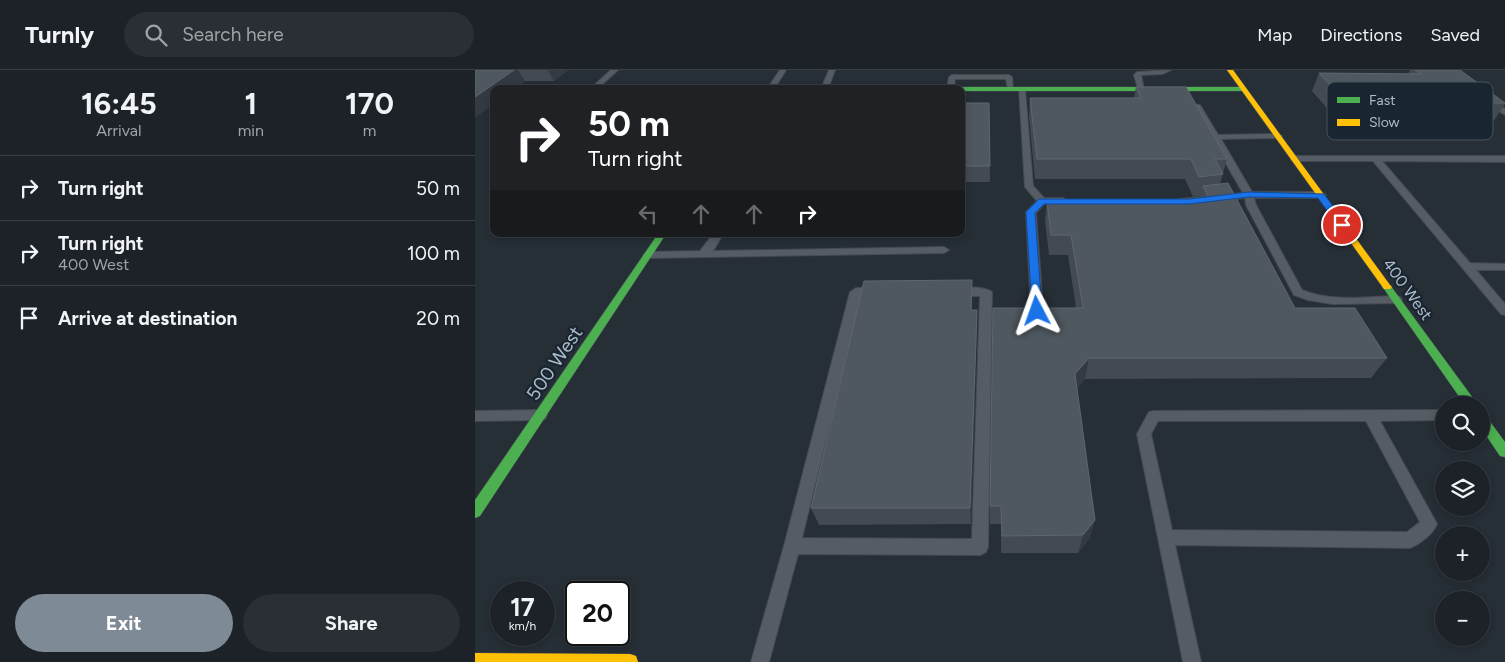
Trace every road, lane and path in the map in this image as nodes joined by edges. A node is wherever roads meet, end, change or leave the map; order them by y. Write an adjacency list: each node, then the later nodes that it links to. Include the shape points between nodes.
1 (615, 70): 8 (lane)
2 (783, 70): 9 (lane)
3 (832, 70): 10 (lane)
4 (1168, 70): 14 (lane, via 1139,73)
5 (1230, 70): 15 (street, 400 West)
6 (952, 73): 7 (lane)
7 (1009, 74): 12 (lane)
8 (598, 85)
9 (773, 85)
10 (826, 85)
11 (965, 89): 12 (street)
12 (1010, 89): 13 (street)
13 (1022, 89): 14 (street); 26 (lane, via 1029,187)
14 (1141, 89): 15 (street)
15 (1244, 89): 19 (street, 400 West)
16 (1493, 104): 18 (lane)
17 (1197, 107): 20 (lane)
18 (1505, 113)
19 (1278, 136): 20 (lane); 21 (street, 400 West)
20 (1216, 137): 24 (lane)
21 (1294, 158): 22 (lane); 25 (street, 400 West)
22 (1376, 159): 23 (lane); 34 (lane)
23 (1505, 160)
24 (1249, 195): 25 (lane); 28 (lane); 38 (lane, via 1251,205 1298,292 1321,300)
25 (1321, 195): 38 (street, 400 West)
26 (1042, 201): 27 (lane); 39 (lane, via 1031,212)
27 (1071, 201)
28 (1170, 202)
29 (660, 237): 33 (street, 500 West)
30 (716, 237): 32 (lane)
31 (944, 250): 32 (lane)
32 (703, 254): 33 (lane)
33 (648, 255): 42 (street, 500 West)
34 (1467, 266): 35 (lane); 40 (lane)
35 (1505, 267)
36 (896, 292): 50 (lane, via 856,292)
37 (946, 292): 50 (lane, via 985,292 980,547)
38 (1396, 300): 41 (street, 400 West)
39 (1037, 311)
40 (1505, 311)
41 (1465, 396)
42 (540, 415): 45 (lane); 48 (street, 500 West)
43 (1370, 415): 44 (lane); 49 (lane, via 1155,416 1144,434); 49 (lane, via 1429,524 1410,540)
44 (1435, 415)
45 (475, 416)
46 (1490, 431): 47 (street)
47 (1505, 452)
48 (475, 512)
49 (1165, 537): 54 (lane)
50 (792, 546): 53 (lane)
51 (475, 661): 52 (street)
52 (630, 662)
53 (760, 662)
54 (1192, 662)

